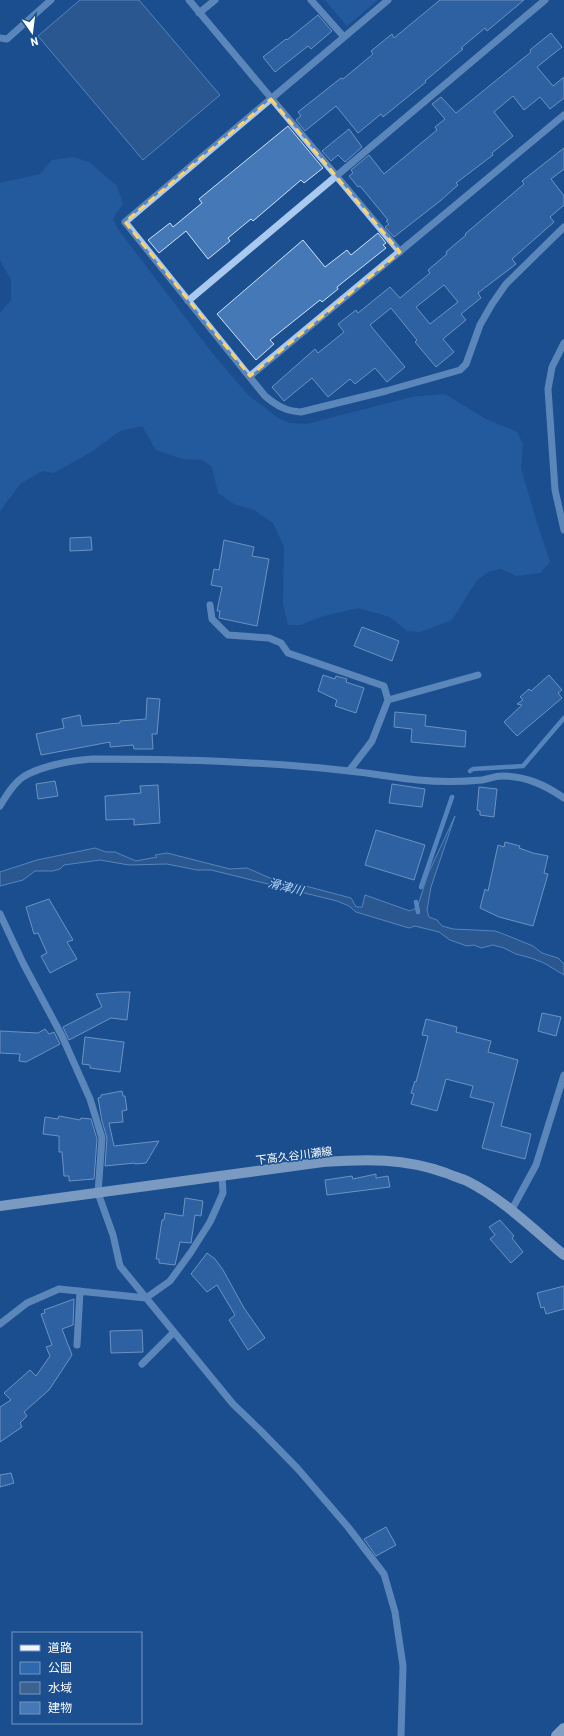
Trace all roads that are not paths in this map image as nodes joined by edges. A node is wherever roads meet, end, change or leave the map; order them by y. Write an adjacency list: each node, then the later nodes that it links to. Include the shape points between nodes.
1 (51, 0): 8 (street, via 7,39)
2 (189, 0): 7 (street)
3 (215, 0): 7 (street)
4 (311, 0): 9 (street)
5 (388, 0): 9 (street)
6 (545, 0): 12 (street)
7 (200, 13): 10 (street)
8 (0, 38)
9 (344, 38): 10 (street)
10 (272, 99): 12 (street); 15 (street, via 126,222)
11 (564, 115): 14 (street)
12 (337, 177): 14 (street); 15 (street)
13 (564, 227): 17 (street, via 506,284 480,325 466,364 460,370 301,412 288,411 277,406 265,396)
14 (400, 252): 17 (street)
15 (188, 301): 17 (street)
16 (564, 343): 18 (street, via 552,367 548,389 555,490)
17 (250, 376)
18 (564, 530)
19 (210, 605): 21 (street, via 212,619 228,635 269,638 281,644 288,653 384,686)
20 (478, 675): 21 (street)
21 (388, 700): 22 (street, via 372,741)
22 (349, 771): 23 (street, via 449,782 502,776 521,778 545,786); 24 (street, via 249,762 176,759 81,760 36,770 23,778 7,794)
23 (564, 798)
24 (0, 806)
25 (0, 914): 28 (street, via 62,1036 90,1099 102,1138)
26 (564, 1076): 30 (street, via 536,1165)
27 (222, 1176): 28 (main road, 下高久谷川瀬線); 30 (main road, 下高久谷川瀬線, via 323,1162 391,1160 426,1166 466,1180); 33 (street, via 223,1193 210,1222 170,1281)
28 (98, 1193): 29 (main road, 下高久谷川瀬線); 33 (street, via 113,1235 120,1266)
29 (0, 1206)
30 (511, 1211): 31 (main road, 下高久谷川瀬線)
31 (564, 1255)
32 (80, 1291): 33 (street); 34 (street, via 59,1289 27,1303); 36 (street)
33 (146, 1298): 35 (street)
34 (0, 1324)
35 (174, 1332): 37 (street); 39 (street, via 233,1404 298,1469 384,1574 395,1612 403,1666)
36 (77, 1345)
37 (142, 1364)
38 (564, 1729): 40 (highway)
39 (401, 1736)
40 (557, 1736)

